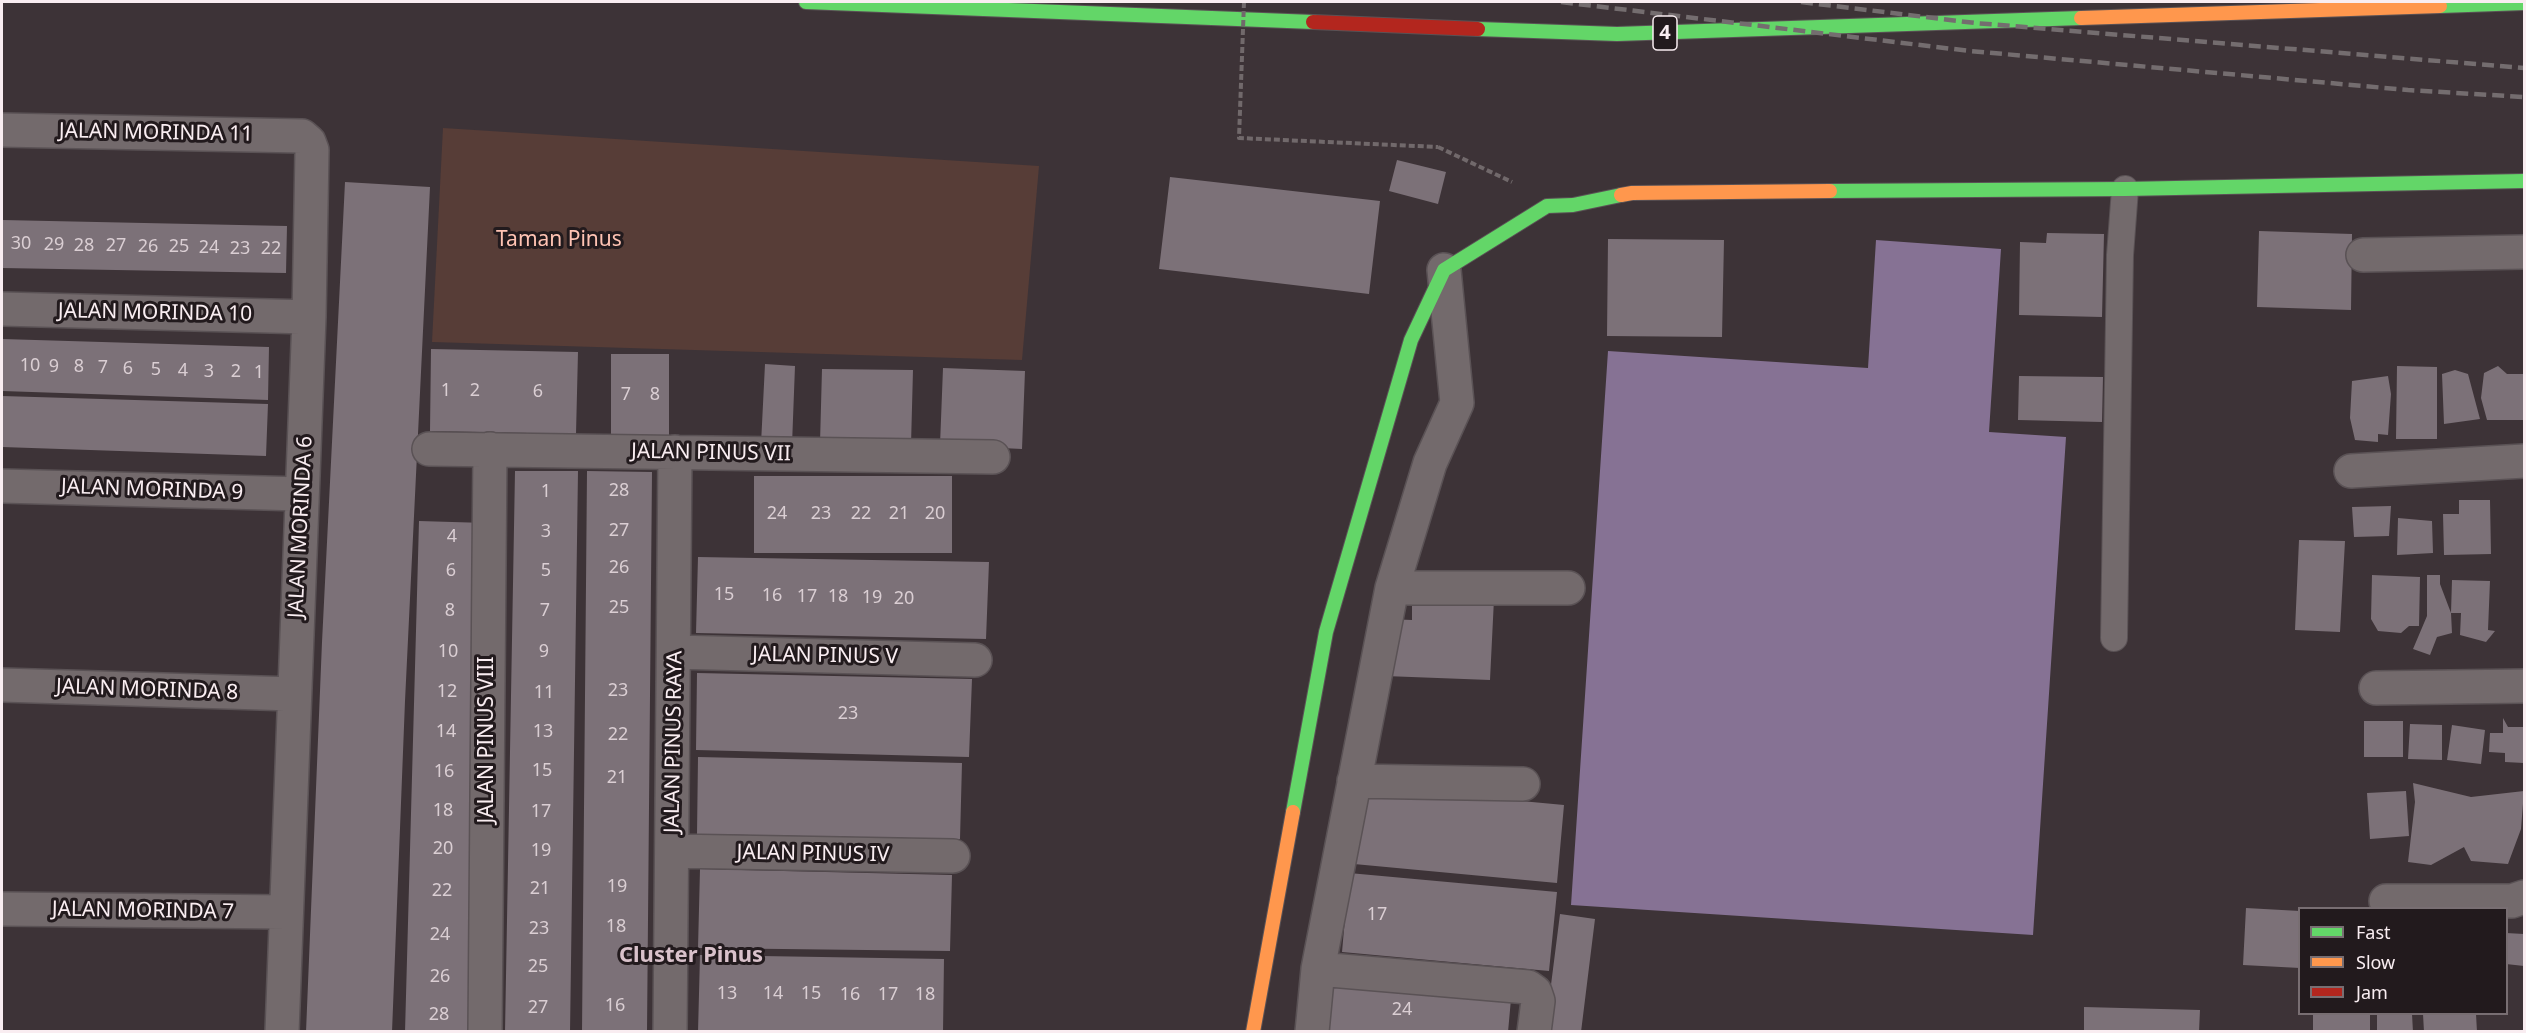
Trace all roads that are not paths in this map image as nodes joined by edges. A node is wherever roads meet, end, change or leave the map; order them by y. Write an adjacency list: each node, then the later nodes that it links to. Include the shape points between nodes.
1 (806, 2): 2 (main road, 4, via 1617,34)
2 (2524, 3)
3 (2, 130): 4 (street, JALAN MORINDA 11, via 302,136)
4 (309, 142): 11 (street, JALAN MORINDA 6)
5 (2524, 181): 6 (main road)
6 (2125, 189): 9 (main road, via 1632,193 1547,206); 22 (lane, via 2120,255)
7 (2524, 252): 8 (street)
8 (2363, 255)
9 (1444, 270): 20 (street, via 1457,403 1430,464); 41 (main road, via 1411,340 1326,632)
10 (2, 309): 11 (street, JALAN MORINDA 10)
11 (309, 317): 19 (street, JALAN MORINDA 6)
12 (429, 448): 13 (street, JALAN PINUS VII)
13 (490, 449): 14 (street, JALAN PINUS VII); 39 (street, JALAN PINUS VIII)
14 (675, 452): 15 (street, JALAN PINUS VII); 23 (street, JALAN PINUS RAYA)
15 (993, 457)
16 (2524, 461): 17 (street)
17 (2351, 471)
18 (2, 486): 19 (street, JALAN MORINDA 9)
19 (302, 494): 28 (street, JALAN MORINDA 6)
20 (1392, 588): 21 (street); 29 (street)
21 (1568, 588)
22 (2114, 638)
23 (675, 652): 24 (street, JALAN PINUS V); 31 (street, JALAN PINUS RAYA)
24 (975, 660)
25 (2, 685): 28 (street, JALAN MORINDA 8)
26 (2524, 686): 27 (street)
27 (2376, 688)
28 (293, 694): 36 (street, JALAN MORINDA 6)
29 (1354, 781): 30 (street); 37 (street)
30 (1523, 784)
31 (672, 851): 32 (street, JALAN PINUS IV); 40 (street, JALAN PINUS RAYA)
32 (953, 856)
33 (2524, 897): 34 (street, via 2512,901)
34 (2386, 901)
35 (2, 909): 36 (street, JALAN MORINDA 7)
36 (285, 912): 38 (street, JALAN MORINDA 6)
37 (1318, 969): 42 (street); 43 (street, via 1528,987 1538,1001)
38 (282, 1032)
39 (485, 1032)
40 (670, 1032)
41 (1254, 1032)
42 (1312, 1032)
43 (1534, 1032)

